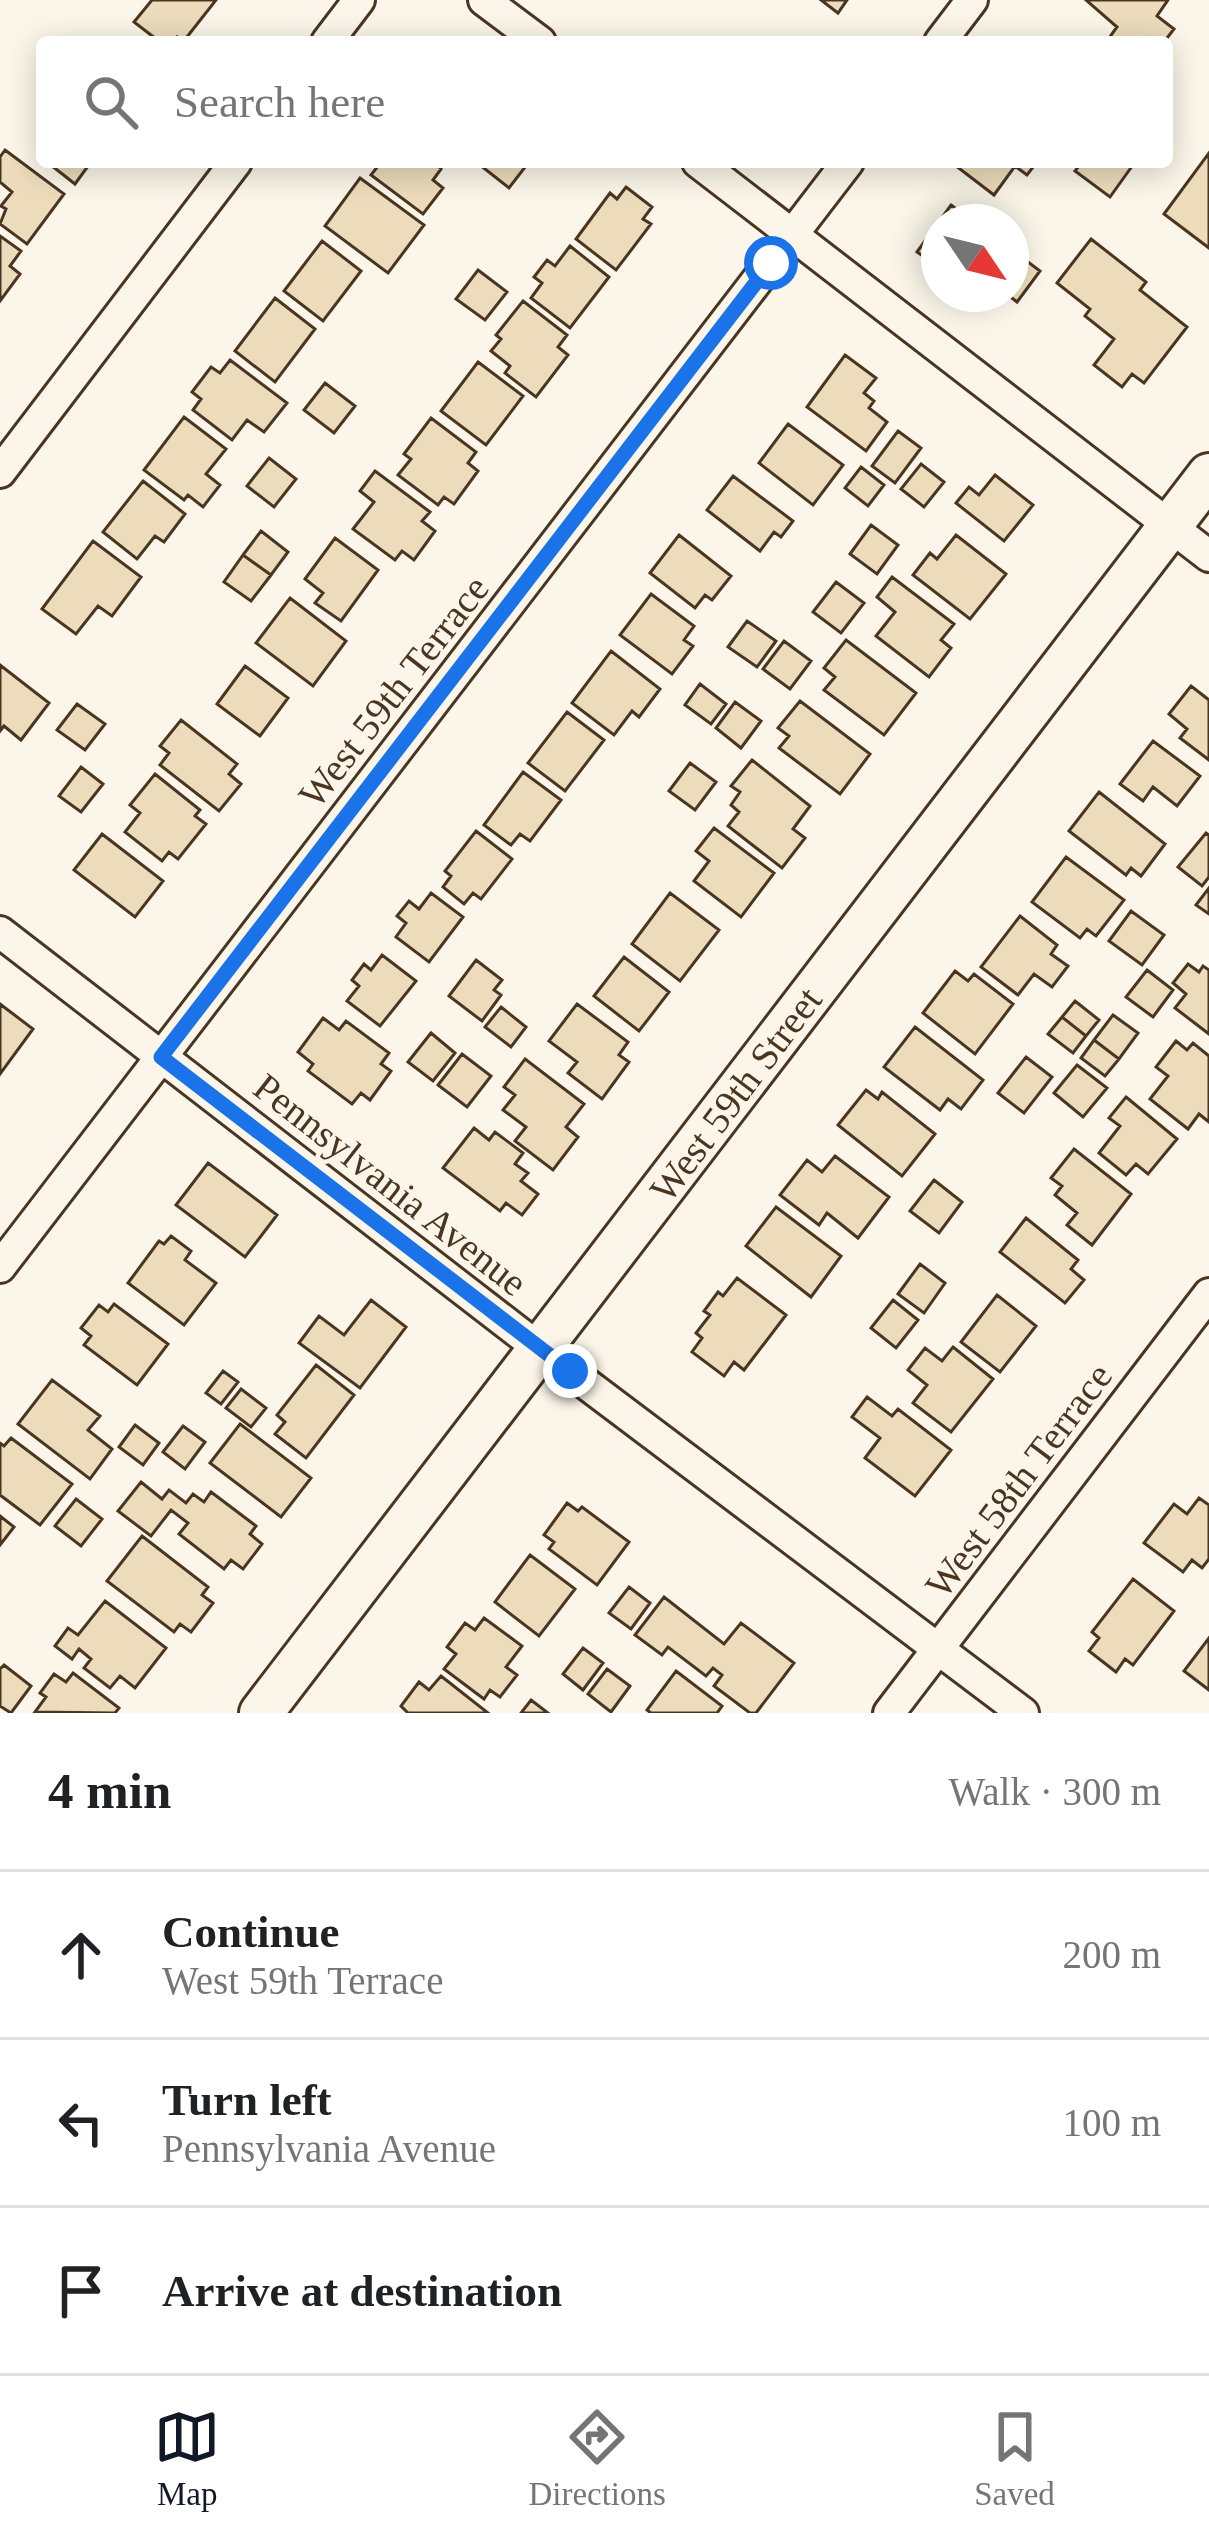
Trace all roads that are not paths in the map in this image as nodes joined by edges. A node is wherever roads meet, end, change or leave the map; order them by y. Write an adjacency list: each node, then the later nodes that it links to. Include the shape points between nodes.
1 (359, 0): 4 (street)
2 (484, 0): 5 (street)
3 (973, 0): 6 (street)
4 (332, 36)
5 (532, 36)
6 (945, 36)
7 (231, 168): 11 (street)
8 (706, 168): 10 (street)
9 (843, 168): 10 (street, West 59th Terrace)
10 (793, 234): 13 (street); 16 (street, West 59th Terrace)
11 (0, 472)
12 (1209, 475): 13 (street, West 59th Street)
13 (1170, 526): 14 (street); 19 (street, West 59th Street)
14 (1209, 556)
15 (0, 932): 16 (street, Pennsylvania Avenue)
16 (161, 1057): 17 (street, West 59th Terrace); 19 (street, Pennsylvania Avenue)
17 (0, 1267)
18 (1209, 1294): 20 (street, West 58th Terrace)
19 (541, 1349): 20 (street, Pennsylvania Avenue); 21 (street, West 59th Street)
20 (939, 1648): 22 (street, West 58th Terrace); 23 (street, Pennsylvania Avenue)
21 (261, 1713)
22 (889, 1713)
23 (1023, 1713)

